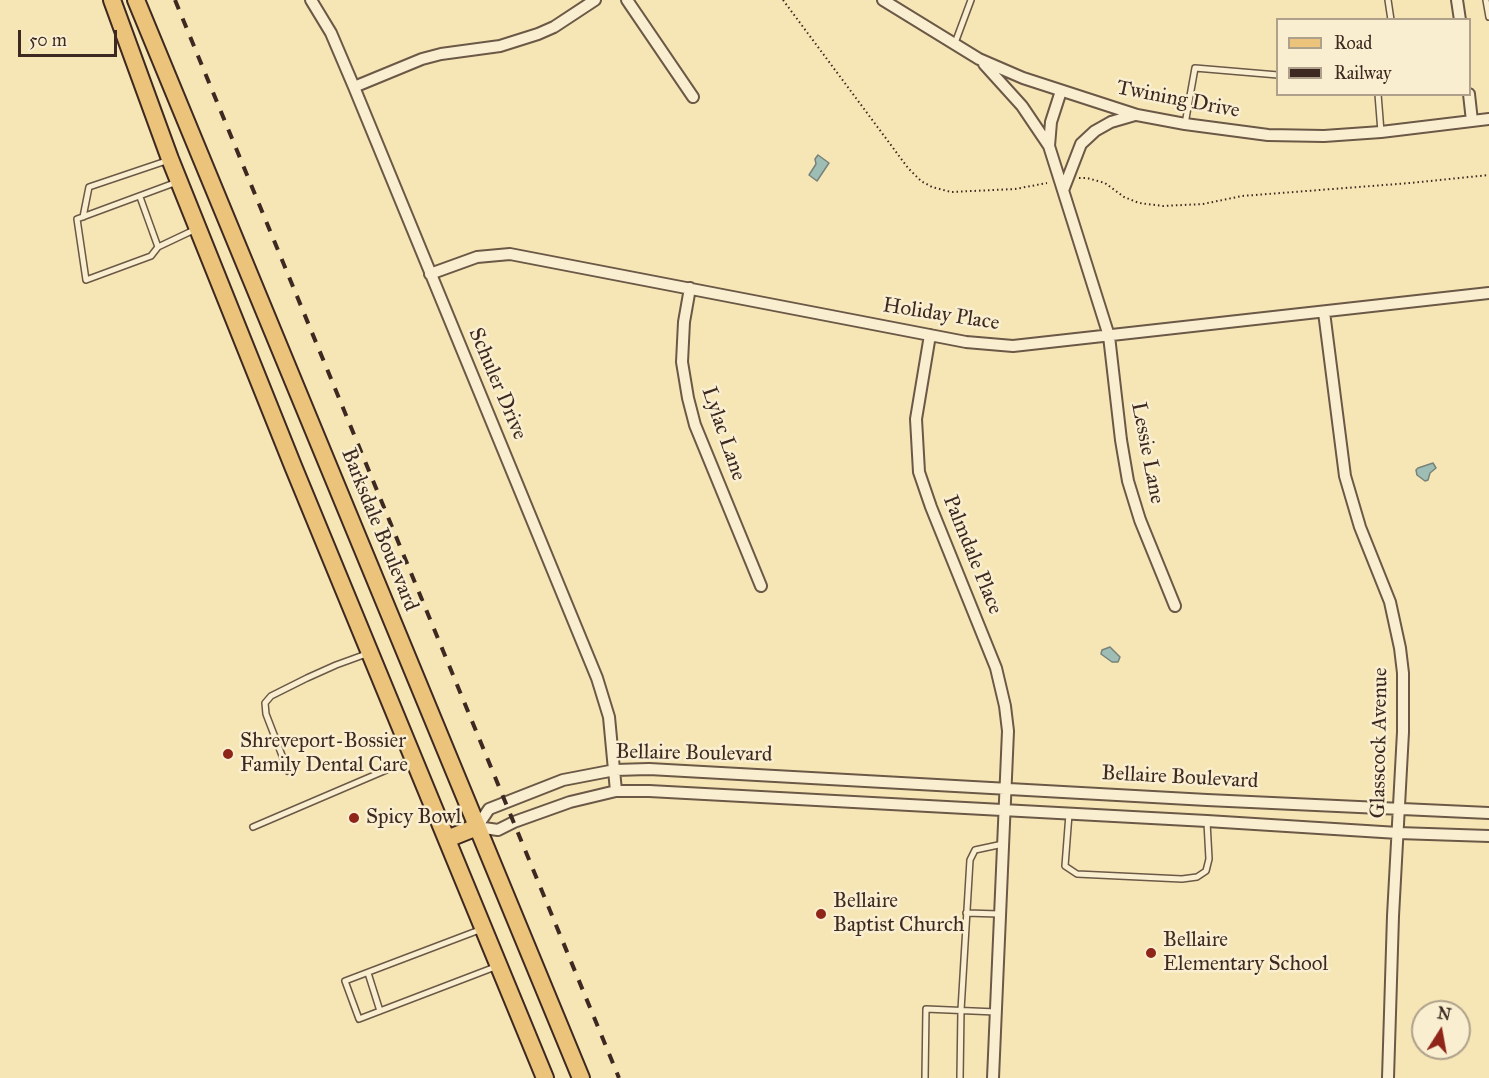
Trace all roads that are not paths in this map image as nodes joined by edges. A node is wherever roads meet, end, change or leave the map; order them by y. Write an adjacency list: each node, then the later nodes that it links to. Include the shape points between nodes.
1 (112, 0): 29 (main road)
2 (136, 0): 28 (main road, Barksdale Boulevard)
3 (311, 0): 17 (street, Schuler Drive)
4 (595, 0): 17 (street, via 538,34 500,46 422,59)
5 (627, 0): 21 (street)
6 (883, 0): 14 (street, Twining Drive)
7 (1388, 0): 12 (lane)
8 (1457, 0): 13 (street)
9 (1486, 0): 11 (lane)
10 (972, 2): 14 (lane)
11 (1489, 17)
12 (1391, 18)
13 (1460, 18)
14 (954, 45): 15 (street, Twining Drive)
15 (980, 59): 18 (street, Twining Drive); 27 (street, via 1022,106)
16 (1276, 75): 25 (lane, via 1196,68)
17 (354, 87): 36 (street, Schuler Drive)
18 (1061, 91): 22 (street, Twining Drive); 27 (street, via 1051,122)
19 (1378, 96): 26 (lane)
20 (1469, 96): 24 (street)
21 (693, 97)
22 (1137, 115): 25 (street, Twining Drive); 31 (street, via 1111,122 1081,144)
23 (1489, 119): 24 (street, Twining Drive)
24 (1472, 121): 26 (street, Twining Drive)
25 (1185, 124): 26 (street, Twining Drive, via 1268,135)
26 (1381, 132)
27 (1049, 146): 31 (street, Lessie Lane)
28 (198, 149): 29 (main road); 61 (main road, Barksdale Boulevard)
29 (170, 159): 30 (main road); 33 (lane, via 88,187)
30 (179, 182): 32 (lane); 34 (main road)
31 (1064, 182): 41 (street, Lessie Lane)
32 (140, 197): 33 (lane); 35 (lane)
33 (82, 217): 35 (lane, via 77,219 86,280 151,256)
34 (198, 228): 35 (lane); 44 (main road)
35 (158, 247)
36 (430, 274): 37 (street, Holiday Place, via 477,257 510,254); 46 (street, Schuler Drive, via 597,678 609,717)
37 (690, 288): 40 (street, Holiday Place); 42 (street, Lylac Lane, via 682,352 688,398 699,435)
38 (1489, 293): 39 (street, Holiday Place)
39 (1324, 312): 41 (street, Holiday Place); 55 (street, Glasscock Avenue, via 1345,476 1360,527 1390,602 1400,648 1403,698)
40 (930, 335): 41 (street, Holiday Place, via 1013,346); 50 (street, Palmdale Place, via 916,419 920,472 996,668 1008,731)
41 (1109, 336): 43 (street, Lessie Lane, via 1128,481)
42 (762, 586)
43 (1175, 606)
44 (370, 653): 45 (main road); 47 (lane, via 336,664 271,696 265,703)
45 (414, 759): 60 (lane); 64 (main road)
46 (615, 770): 48 (street, Bellaire Boulevard); 51 (street, Schuler Drive); 61 (street, Bellaire Boulevard, via 563,780 489,809)
47 (288, 771)
48 (733, 773): 49 (street, Bellaire Boulevard); 52 (street)
49 (812, 777): 50 (street, Bellaire Boulevard); 53 (street)
50 (1005, 788): 54 (street, Bellaire Boulevard); 56 (street, Palmdale Place)
51 (616, 791): 52 (street, Bellaire Boulevard); 61 (street, Bellaire Boulevard, via 570,802 498,830)
52 (730, 795): 53 (street, Bellaire Boulevard)
53 (811, 799): 56 (street, Bellaire Boulevard)
54 (1207, 800): 55 (street, Bellaire Boulevard); 59 (street)
55 (1398, 808): 57 (street, Bellaire Boulevard); 62 (street, Glasscock Avenue)
56 (1006, 810): 58 (street, Bellaire Boulevard); 65 (street, Palmdale Place)
57 (1489, 813)
58 (1069, 814): 59 (street, Bellaire Boulevard); 59 (lane, Bellaire Boulevard, via 1065,866 1070,870 1077,874 1170,879 1197,877 1206,872)
59 (1207, 821): 62 (street, Bellaire Boulevard)
60 (253, 827)
61 (477, 827): 64 (main road); 75 (main road, Barksdale Boulevard)
62 (1398, 833): 63 (street, Bellaire Boulevard); 79 (street, Glasscock Avenue)
63 (1489, 836)
64 (447, 838): 68 (main road)
65 (1004, 844): 66 (lane, via 975,850 970,860); 67 (street, Palmdale Place)
66 (966, 913): 67 (lane); 71 (lane)
67 (1001, 914): 73 (street, Palmdale Place)
68 (484, 929): 69 (main road); 70 (lane)
69 (499, 965): 72 (lane); 74 (main road)
70 (368, 973): 72 (lane); 72 (lane, via 345,981 359,1019)
71 (961, 1010): 73 (lane); 76 (lane, via 926,1009); 77 (lane)
72 (380, 1011)
73 (996, 1012): 78 (street, Palmdale Place)
74 (545, 1078)
75 (580, 1078)
76 (925, 1078)
77 (960, 1078)
78 (993, 1078)
79 (1388, 1078)

